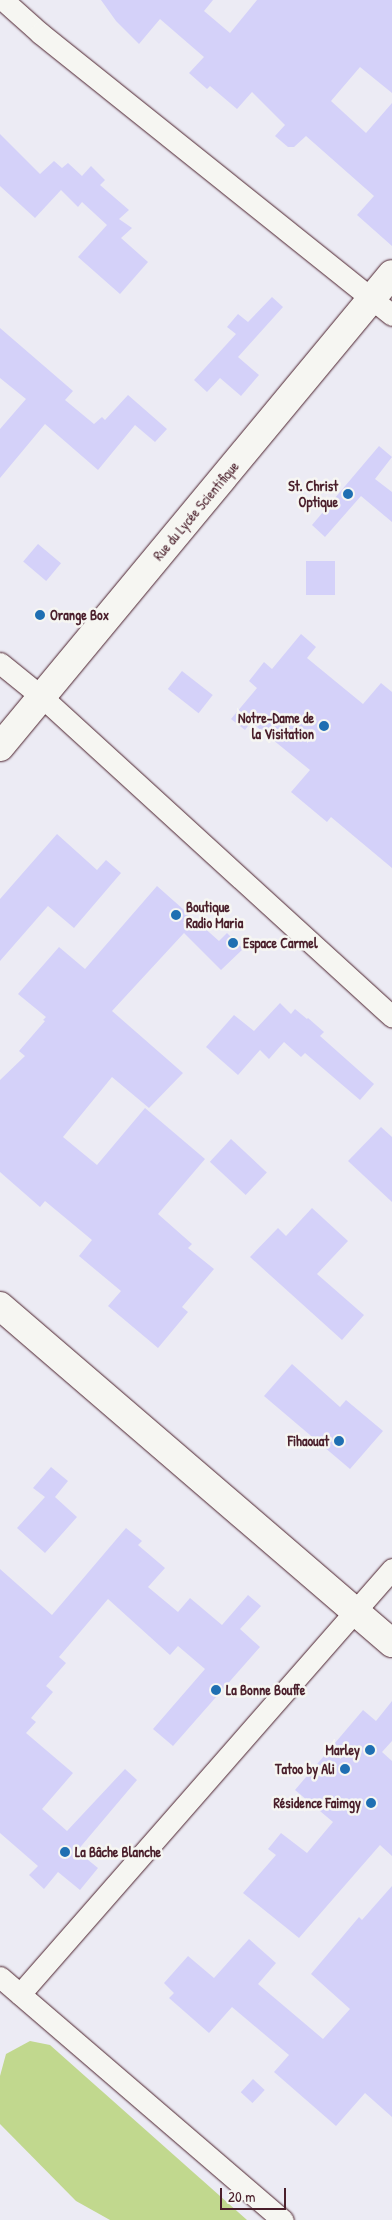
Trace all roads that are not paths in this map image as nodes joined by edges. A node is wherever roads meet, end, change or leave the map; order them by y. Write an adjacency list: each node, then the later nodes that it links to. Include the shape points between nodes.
1 (3, 0): 3 (street, via 40,33)
2 (392, 274): 3 (street, Rue du Lycée Scientifique)
3 (372, 297): 4 (street); 6 (street, Rue du Lycée Scientifique)
4 (392, 315)
5 (0, 663): 6 (street)
6 (42, 697): 7 (street, Rue du Lycée Scientifique); 8 (street)
7 (0, 747)
8 (392, 1017)
9 (0, 1306): 11 (street)
10 (392, 1569): 11 (street)
11 (355, 1610): 12 (street); 14 (street)
12 (392, 1643)
13 (0, 1976): 14 (street)
14 (20, 1994): 15 (street)
15 (283, 2220)

